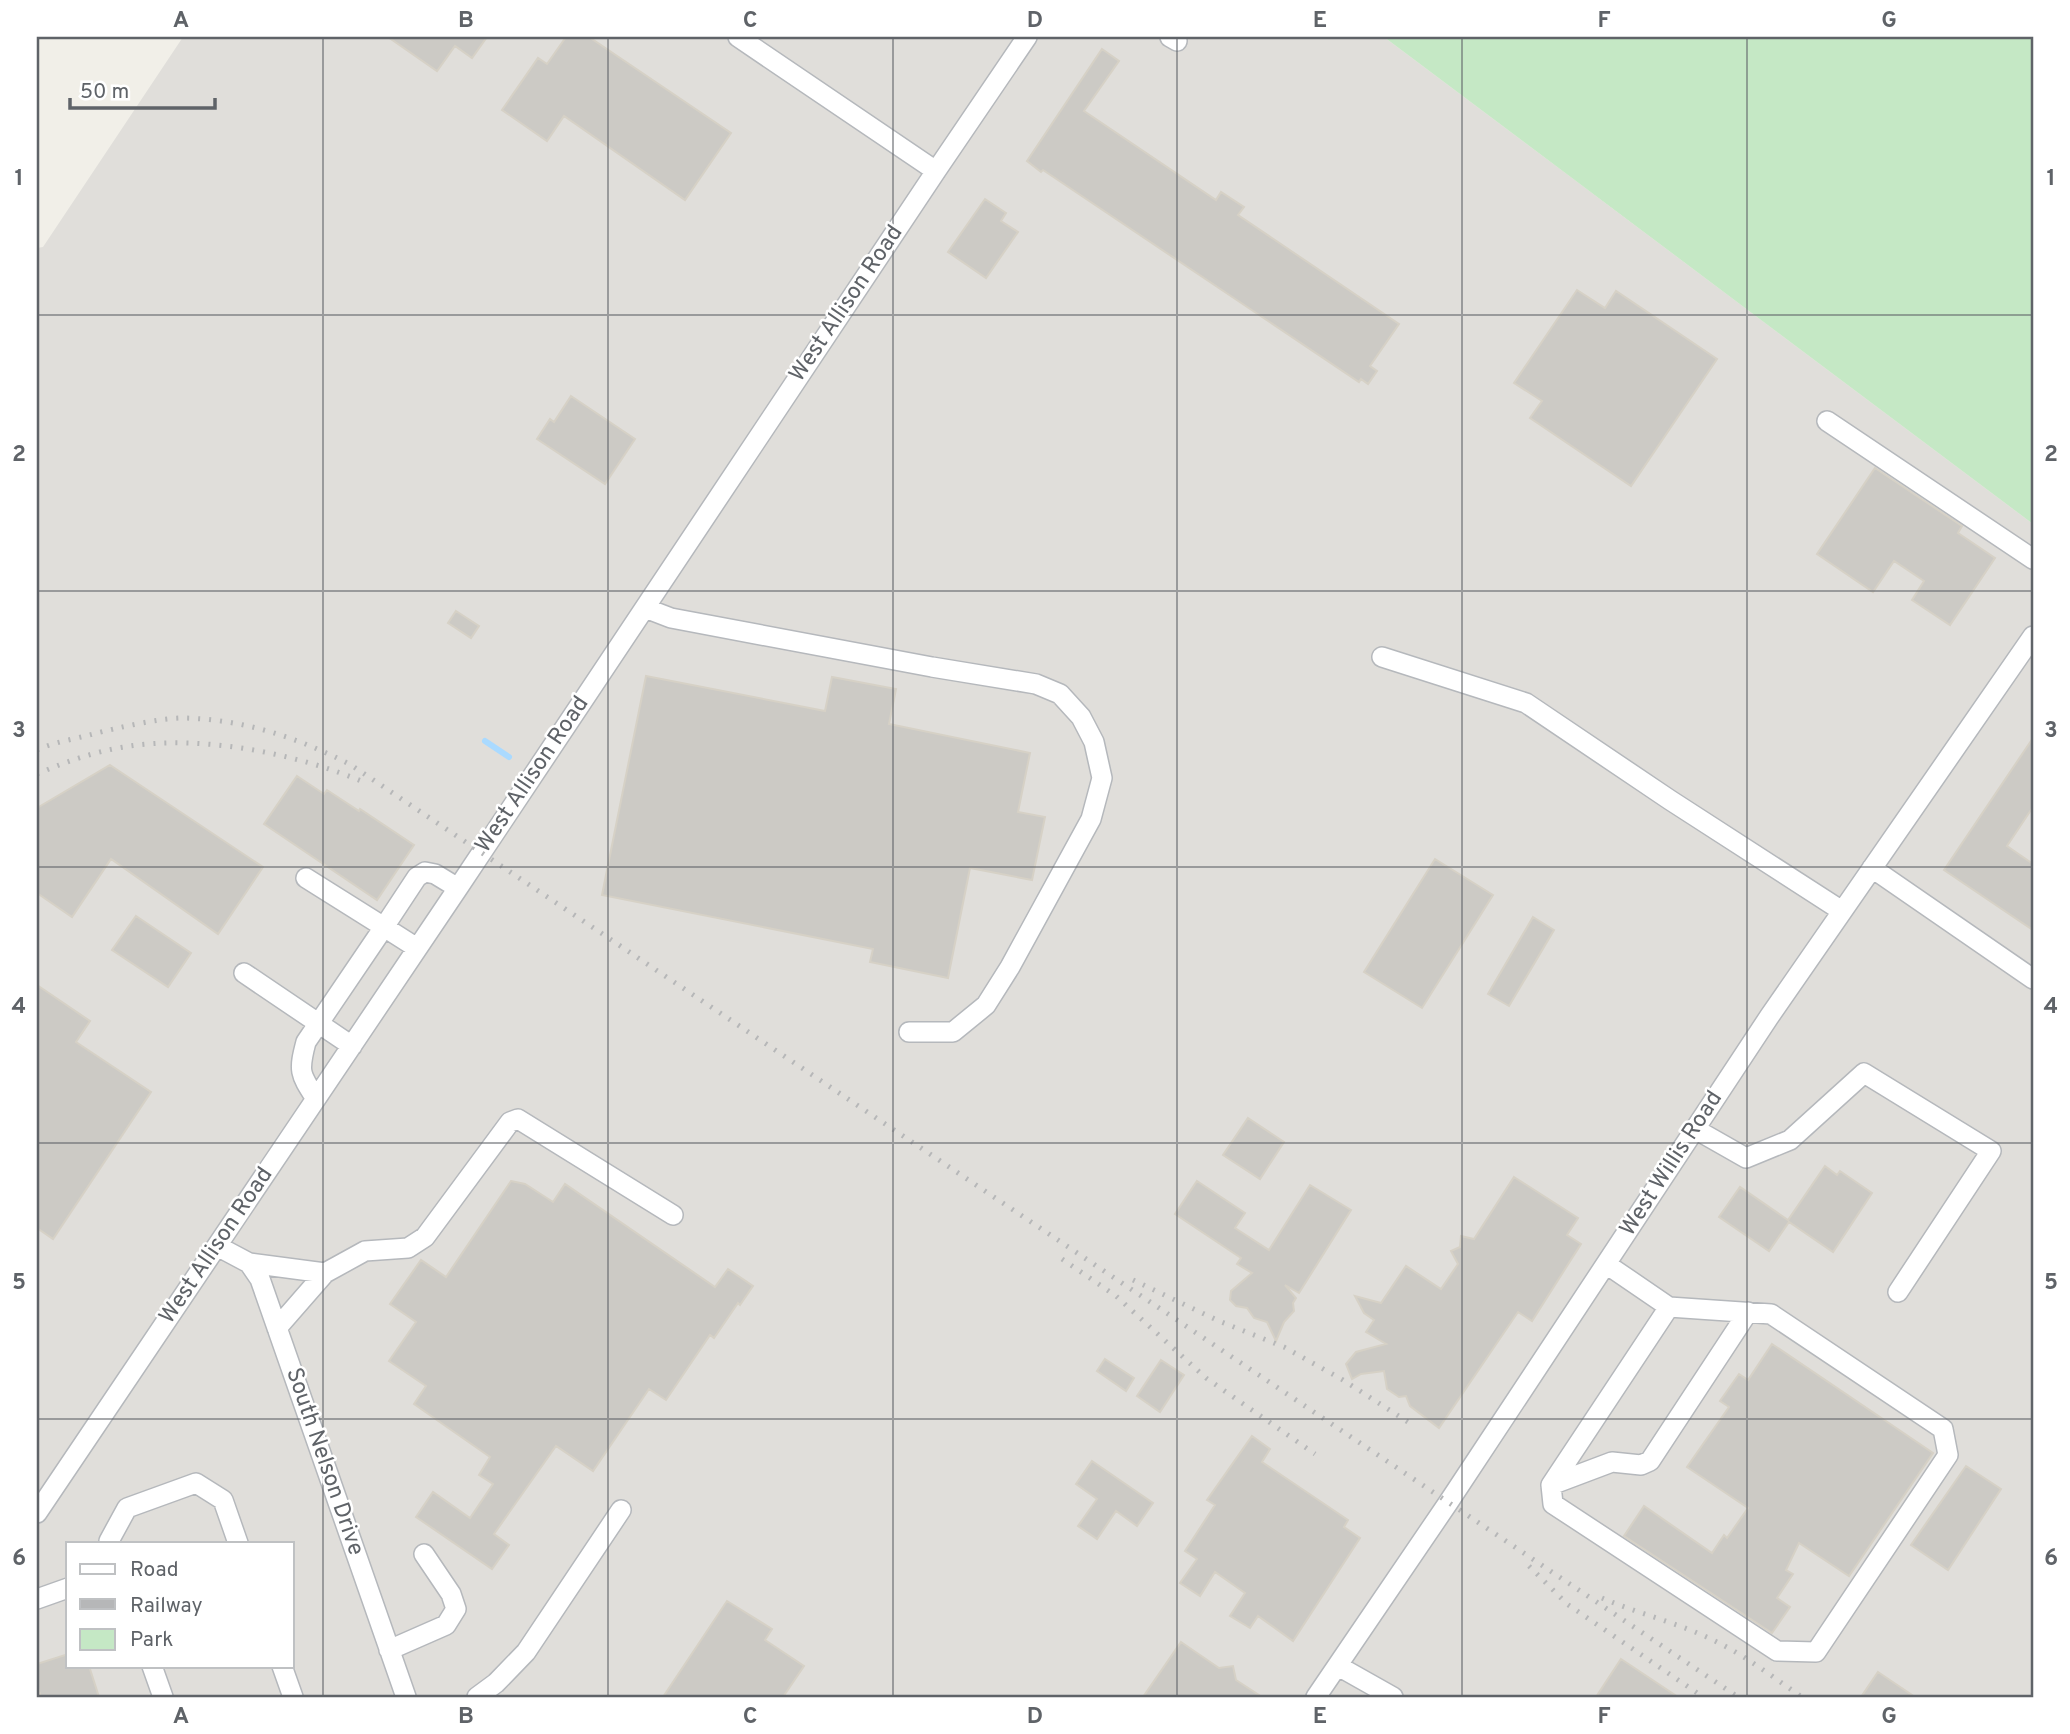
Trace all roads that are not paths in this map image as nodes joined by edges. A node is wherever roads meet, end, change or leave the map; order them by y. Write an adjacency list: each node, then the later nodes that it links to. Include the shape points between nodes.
1 (738, 37): 3 (street)
2 (1027, 37): 3 (street, West Allison Road)
3 (936, 171): 6 (street, West Allison Road)
4 (1827, 421): 5 (street)
5 (2033, 559)
6 (645, 608): 12 (street, West Allison Road); 19 (street, via 671,618 1036,684 1060,694 1081,717 1094,742 1102,778 1091,819 986,1005 953,1032)
7 (2033, 636): 9 (street, West Willis Road)
8 (1382, 657): 13 (street, via 1526,704)
9 (2026, 661): 10 (street, West Willis Road)
10 (1872, 868): 13 (street, West Willis Road); 17 (street)
11 (306, 878): 14 (street)
12 (458, 888): 14 (street, via 425,872); 15 (street, West Allison Road)
13 (1842, 911): 22 (street, West Willis Road)
14 (384, 927): 15 (street); 18 (street)
15 (417, 948): 20 (street, West Allison Road)
16 (244, 973): 18 (street)
17 (2033, 979)
18 (319, 1024): 20 (street); 21 (street, via 306,1042 301,1060 301,1076)
19 (909, 1032)
20 (352, 1046): 21 (street, West Allison Road)
21 (316, 1099): 24 (street, West Allison Road)
22 (1695, 1129): 26 (street, West Willis Road); 28 (street, via 1746,1158 1790,1140 1864,1073 1991,1151)
23 (673, 1215): 27 (street, via 518,1119 510,1122 425,1237 408,1248 365,1251)
24 (217, 1246): 25 (street); 34 (street, West Allison Road)
25 (249, 1263): 27 (street); 31 (street, South Nelson Drive, via 260,1279)
26 (1606, 1264): 29 (street); 41 (street, West Willis Road)
27 (325, 1273): 31 (street)
28 (1898, 1292)
29 (1669, 1307): 30 (street); 32 (street)
30 (1748, 1312): 32 (street, via 1650,1461 1641,1465 1612,1462); 32 (street, via 1771,1314 1943,1429 1948,1455 1816,1652 1777,1651 1553,1504)
31 (277, 1328): 40 (street, South Nelson Drive)
32 (1551, 1485)
33 (621, 1510): 47 (street, via 526,1652)
34 (37, 1513)
35 (108, 1542): 36 (street, via 127,1508 196,1483 223,1500)
36 (238, 1542)
37 (424, 1554): 40 (street, via 456,1609 446,1625)
38 (66, 1589): 39 (street)
39 (37, 1599)
40 (389, 1650): 46 (street, South Nelson Drive)
41 (1338, 1666): 48 (street, West Willis Road); 49 (street)
42 (153, 1668): 44 (street)
43 (283, 1668): 45 (street)
44 (163, 1697)
45 (293, 1697)
46 (406, 1697)
47 (477, 1697)
48 (1316, 1697)
49 (1393, 1697)

